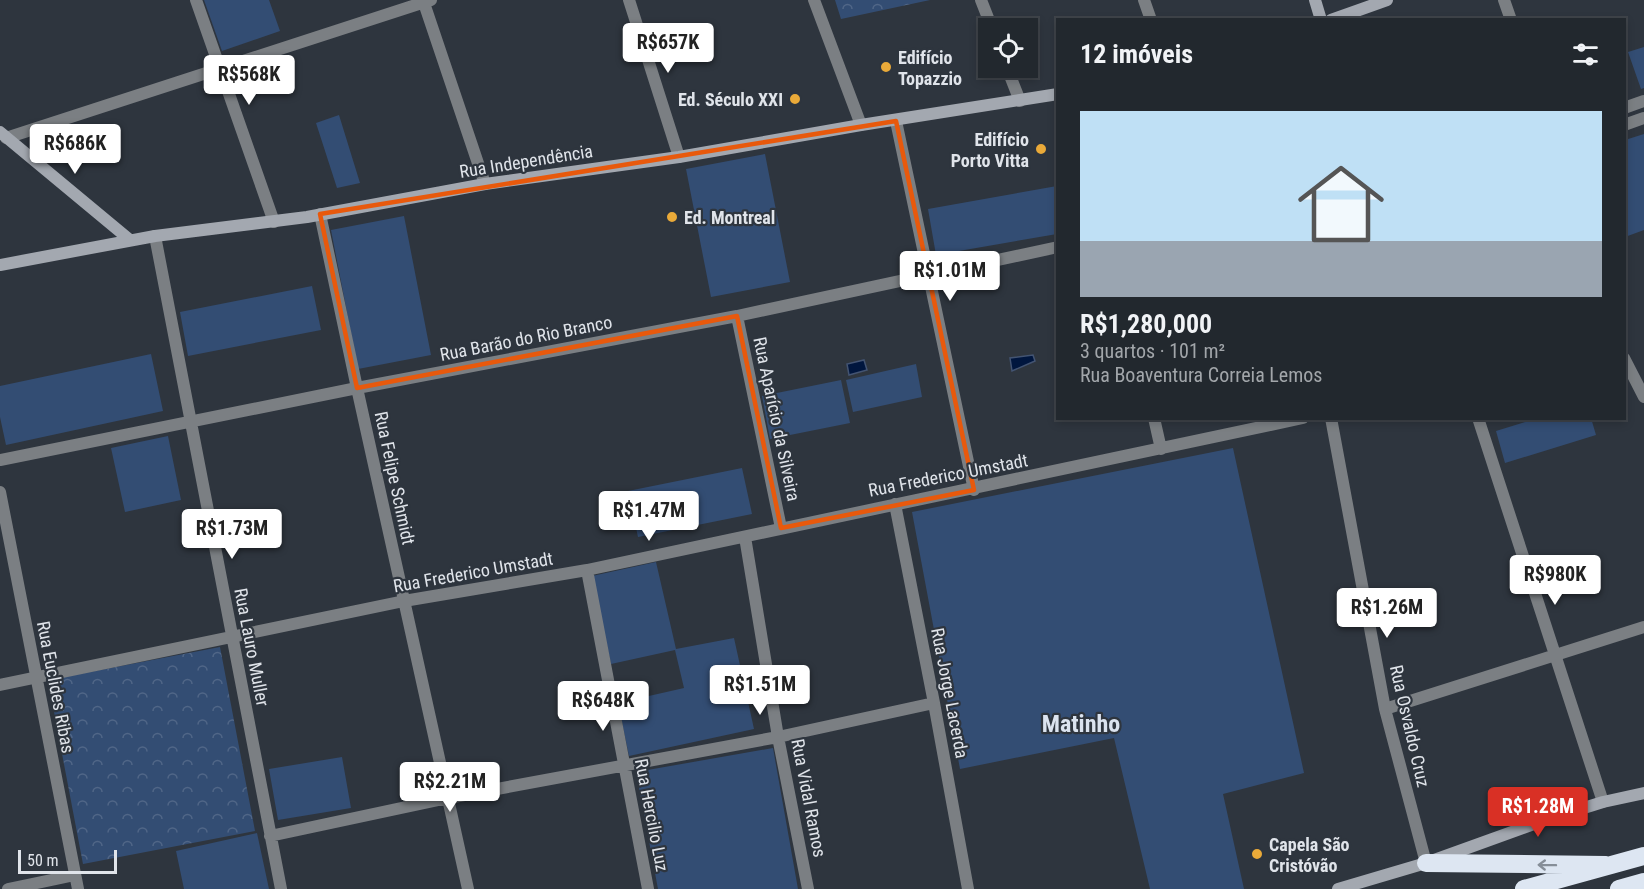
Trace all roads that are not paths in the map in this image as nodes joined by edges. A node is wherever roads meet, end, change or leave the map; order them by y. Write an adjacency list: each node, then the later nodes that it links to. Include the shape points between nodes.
1 (196, 0): 15 (street)
2 (629, 0): 26 (street)
3 (814, 0): 24 (street)
4 (981, 0): 10 (street)
5 (1144, 0): 11 (street)
6 (1315, 0): 12 (street)
7 (1387, 0): 13 (street)
8 (1504, 0): 14 (street)
9 (426, 1): 15 (street); 27 (street)
10 (988, 18)
11 (1149, 18)
12 (1320, 18)
13 (1337, 18)
14 (1510, 18)
15 (219, 68): 25 (street); 29 (street)
16 (1011, 78): 18 (street)
17 (1056, 94): 18 (street, Rua Independência)
18 (1020, 101): 22 (street, Rua Independência)
19 (1644, 101): 20 (street)
20 (1626, 107)
21 (1644, 118): 23 (street)
22 (896, 121): 24 (street, Rua Independência); 34 (street)
23 (1626, 124)
24 (861, 125): 26 (street, Rua Independência)
25 (3, 135): 31 (street)
26 (679, 157): 27 (street, Rua Independência)
27 (485, 184): 28 (street, Rua Independência)
28 (320, 214): 29 (street, Rua Independência); 37 (street, Rua Felipe Schmidt)
29 (274, 222): 30 (street, Rua Independência)
30 (155, 236): 31 (street, Rua Independência); 43 (street, Rua Lauro Muller)
31 (130, 240): 33 (street, Rua Independência)
32 (1056, 247): 34 (street, Rua Barão do Rio Branco)
33 (0, 265)
34 (929, 274): 35 (street, Rua Barão do Rio Branco); 46 (street)
35 (737, 316): 37 (street, Rua Barão do Rio Branco); 49 (street, Rua Aparício da Silveira)
36 (1626, 361): 38 (street)
37 (357, 388): 43 (street, Rua Barão do Rio Branco); 52 (street, Rua Felipe Schmidt)
38 (1644, 397)
39 (1154, 420): 44 (street)
40 (1294, 420): 44 (street, Rua Frederico Umstadt)
41 (1331, 420): 59 (street, Rua Osvaldo Cruz)
42 (1479, 420): 55 (street)
43 (190, 423): 45 (street, Rua Barão do Rio Branco); 54 (street, Rua Lauro Muller)
44 (1161, 449): 46 (street, Rua Frederico Umstadt)
45 (0, 460)
46 (974, 490): 48 (street, Rua Frederico Umstadt)
47 (0, 492): 56 (street, Rua Euclides Ribas)
48 (895, 504): 49 (street, Rua Frederico Umstadt); 58 (street, Rua Jorge Lacerda)
49 (781, 528): 50 (street, Rua Frederico Umstadt)
50 (745, 537): 51 (street, Rua Frederico Umstadt); 60 (street, Rua Vidal Ramos)
51 (587, 570): 52 (street, Rua Frederico Umstadt); 61 (street, Rua Hercilio Luz)
52 (404, 601): 54 (street, Rua Frederico Umstadt); 63 (street, Rua Felipe Schmidt)
53 (1644, 627): 55 (street)
54 (232, 636): 56 (street, Rua Frederico Umstadt); 65 (street, Rua Lauro Muller)
55 (1555, 655): 59 (street); 64 (street)
56 (36, 677): 57 (street, Rua Frederico Umstadt); 69 (street, Rua Euclides Ribas)
57 (0, 685)
58 (934, 703): 60 (street); 77 (street, Rua Jorge Lacerda)
59 (1385, 709): 67 (street, Rua Osvaldo Cruz)
60 (778, 737): 61 (street); 76 (street, Rua Vidal Ramos)
61 (625, 766): 63 (street); 75 (street, Rua Hercilio Luz)
62 (1644, 793): 64 (street)
63 (448, 798): 65 (street); 74 (street, Rua Felipe Schmidt)
64 (1603, 802): 67 (street)
65 (270, 836): 73 (street, Rua Lauro Muller)
66 (1644, 856): 68 (highway)
67 (1426, 863): 68 (highway, one-way to 67); 78 (street)
68 (1605, 865): 79 (highway)
69 (75, 875): 71 (street); 72 (street, Rua Euclides Ribas)
70 (1644, 882): 80 (highway)
71 (8, 889)
72 (78, 889)
73 (281, 889)
74 (468, 889)
75 (648, 889)
76 (808, 889)
77 (968, 889)
78 (1338, 889)
79 (1524, 889)
80 (1619, 889)

